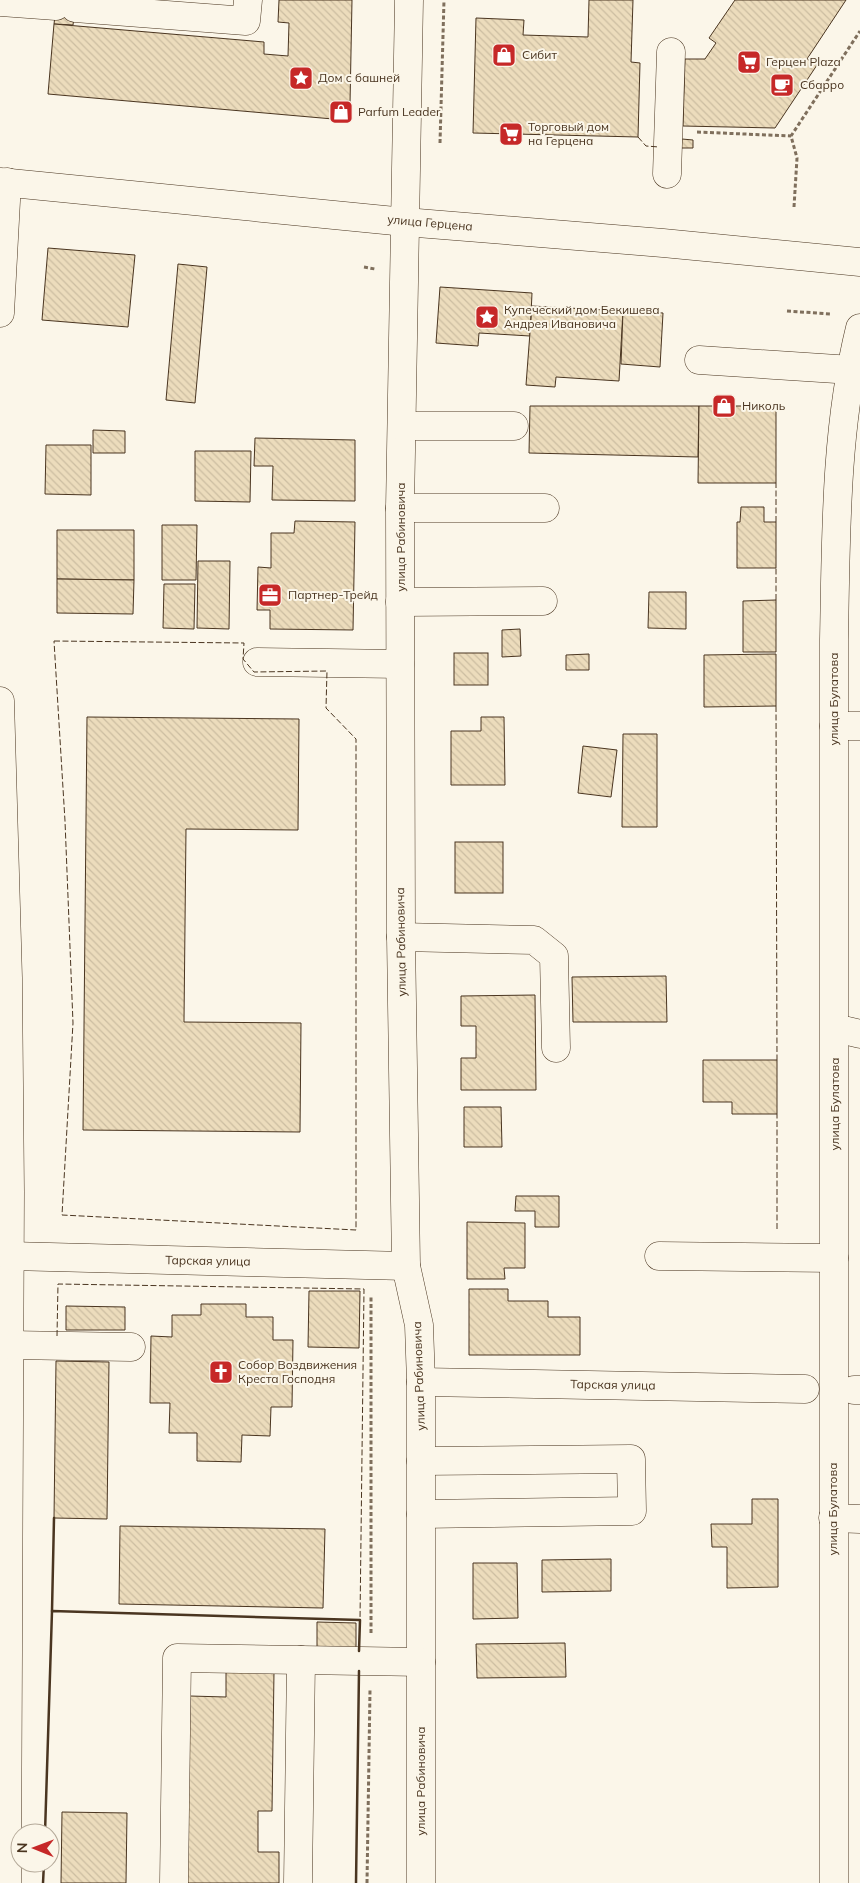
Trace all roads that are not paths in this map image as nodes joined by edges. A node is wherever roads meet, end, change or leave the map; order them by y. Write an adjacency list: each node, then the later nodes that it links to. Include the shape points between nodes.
1 (248, 0): 3 (street, via 246,22)
2 (409, 0): 7 (street, улица Рабиновича)
3 (0, 2)
4 (671, 52): 5 (street)
5 (667, 174)
6 (4, 182): 7 (street, улица Герцена); 9 (street)
7 (405, 222): 8 (street, улица Герцена, via 673,243); 13 (street, улица Рабиновича)
8 (860, 262)
9 (0, 312)
10 (860, 328): 12 (street, улица Булатова)
11 (699, 360): 12 (street)
12 (852, 370): 22 (street, улица Булатова, via 840,455 834,631)
13 (402, 426): 14 (street); 15 (street, улица Рабиновича)
14 (514, 426)
15 (400, 508): 16 (street); 18 (street, улица Рабиновича)
16 (545, 508)
17 (543, 601): 18 (street)
18 (400, 602): 20 (street, улица Рабиновича)
19 (257, 662): 20 (street)
20 (400, 664): 23 (street, улица Рабиновича)
21 (0, 701): 24 (street)
22 (847, 726): 25 (street, улица Булатова)
23 (400, 937): 26 (street, via 534,940 554,956); 30 (street, улица Рабиновича)
24 (4, 1031): 27 (street)
25 (848, 1031): 29 (street, улица Булатова)
26 (556, 1048)
27 (10, 1256): 30 (street, Тарская улица); 31 (street)
28 (659, 1256): 29 (street)
29 (834, 1258): 38 (street, улица Булатова)
30 (406, 1266): 34 (street, улица Рабиновича, via 419,1325)
31 (10, 1345): 32 (street); 33 (street)
32 (131, 1347)
33 (5, 1373): 42 (street)
34 (421, 1382): 35 (street, Тарская улица); 36 (street, улица Рабиновича)
35 (805, 1389)
36 (421, 1462): 37 (street, улица Рабиновича); 37 (street, via 631,1459 632,1511)
37 (422, 1514): 41 (street, улица Рабиновича)
38 (833, 1518): 39 (street); 47 (street, улица Булатова)
39 (860, 1519)
40 (301, 1660): 41 (street); 44 (street, via 177,1658); 45 (street)
41 (421, 1662): 46 (street, улица Рабиновича)
42 (4, 1784): 43 (street)
43 (7, 1883)
44 (174, 1883)
45 (298, 1883)
46 (421, 1883)
47 (834, 1883)

